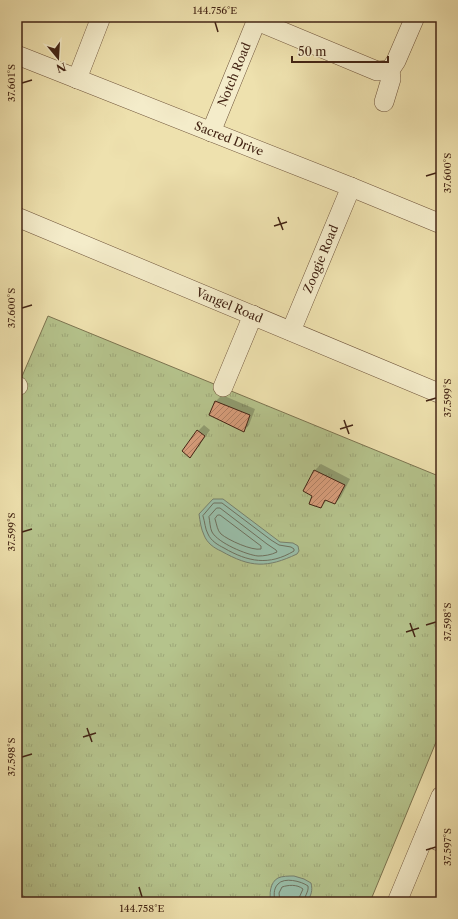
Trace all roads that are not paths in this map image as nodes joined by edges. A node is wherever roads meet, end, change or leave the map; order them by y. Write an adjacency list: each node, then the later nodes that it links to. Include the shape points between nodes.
1 (101, 17): 6 (street)
2 (415, 17): 5 (street)
3 (257, 19): 5 (street, via 377,71); 8 (street, Notch Road)
4 (17, 55): 6 (street, Sacred Drive)
5 (390, 70): 7 (street, via 391,79)
6 (77, 79): 8 (street, Sacred Drive)
7 (384, 102)
8 (211, 132): 9 (street, Sacred Drive)
9 (350, 187): 11 (street, Sacred Drive); 13 (street, Zoogie Road)
10 (17, 217): 12 (street, Vangel Road)
11 (441, 224)
12 (253, 315): 13 (street, Vangel Road); 14 (street)
13 (291, 331): 15 (street, Vangel Road)
14 (223, 388)
15 (441, 394)
16 (441, 796): 17 (street)
17 (433, 838): 18 (street)
18 (397, 902)

